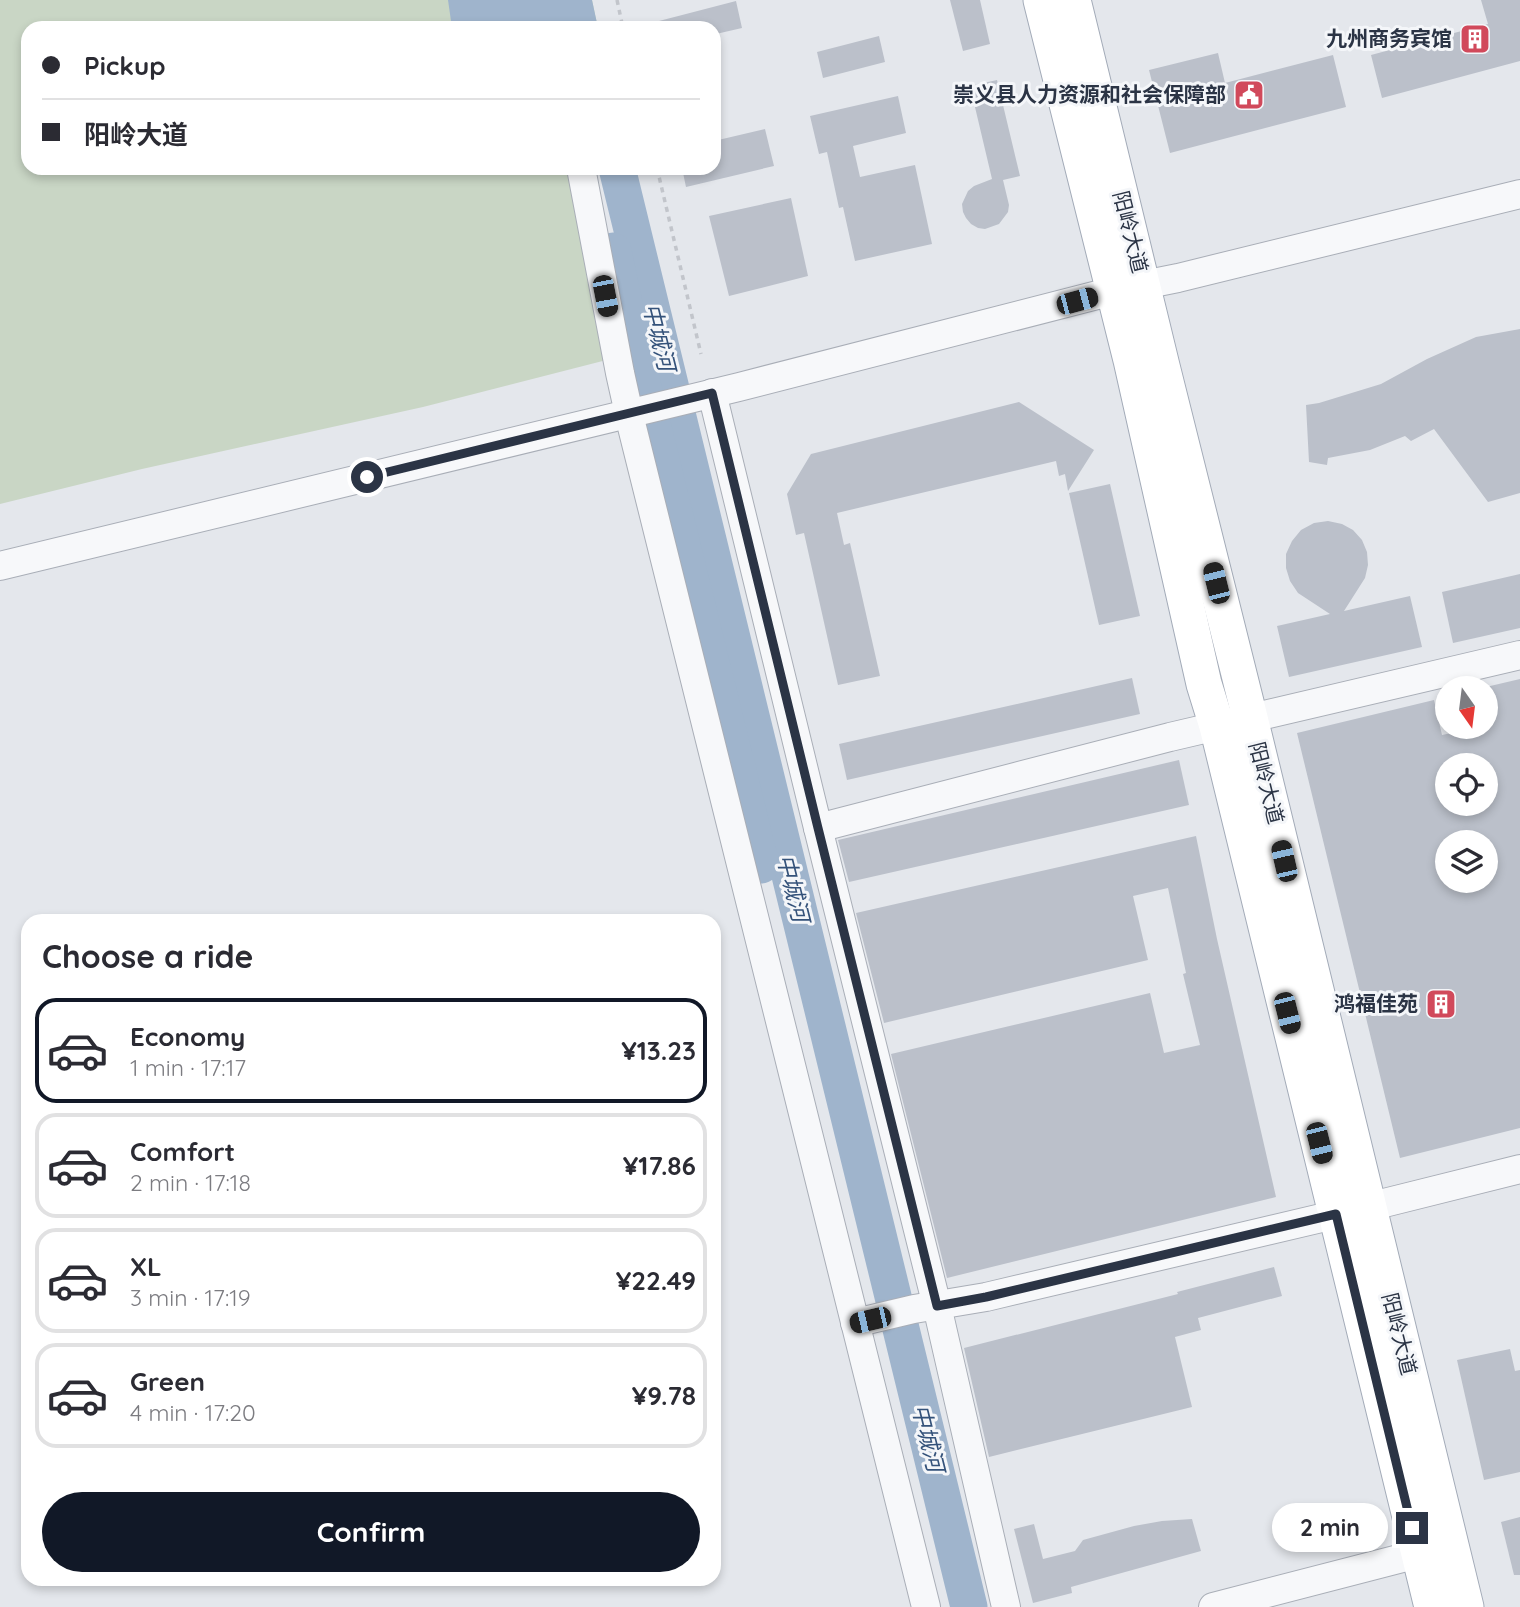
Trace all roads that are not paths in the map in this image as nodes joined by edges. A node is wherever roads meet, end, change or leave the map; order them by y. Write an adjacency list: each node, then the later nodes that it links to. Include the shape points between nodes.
1 (1041, 0): 5 (main road, 阳岭大道)
2 (1073, 0): 5 (main road, 阳岭大道)
3 (583, 175): 7 (street)
4 (1520, 194): 5 (street)
5 (1128, 288): 6 (street); 10 (main road, 阳岭大道); 11 (main road, 阳岭大道, via 1204,684)
6 (704, 395): 7 (street); 12 (street)
7 (637, 412): 8 (street); 16 (street)
8 (0, 566)
9 (1520, 655): 10 (street)
10 (1250, 718): 11 (street); 14 (main road, 阳岭大道)
11 (1217, 726): 12 (street); 14 (main road, 阳岭大道)
12 (818, 828): 15 (street)
13 (1520, 1169): 14 (street)
14 (1352, 1211): 15 (street); 17 (main road, 阳岭大道); 22 (main road, 阳岭大道)
15 (926, 1308): 16 (street); 19 (street)
16 (862, 1321): 18 (street)
17 (1418, 1554): 20 (street); 21 (main road, 阳岭大道)
18 (926, 1607)
19 (1006, 1607)
20 (1213, 1607)
21 (1432, 1607)
22 (1466, 1607)

